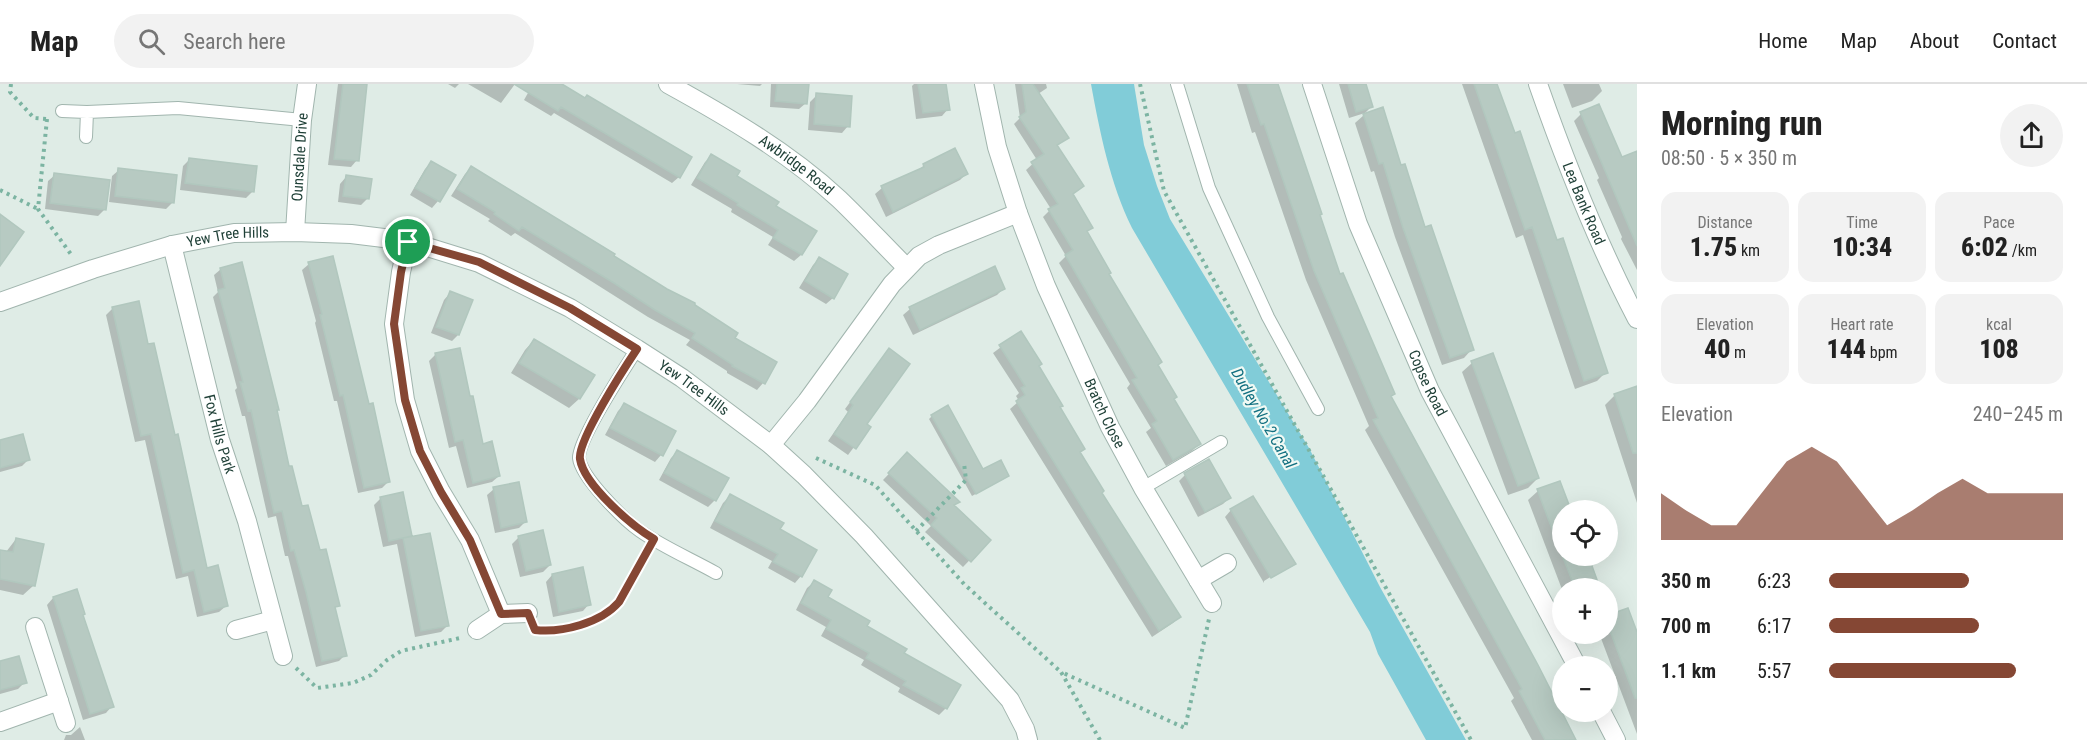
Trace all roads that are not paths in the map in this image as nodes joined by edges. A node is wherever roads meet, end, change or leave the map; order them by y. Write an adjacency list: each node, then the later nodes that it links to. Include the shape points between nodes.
1 (307, 84): 9 (street, Ounsdale Drive)
2 (668, 84): 15 (street, Awbridge Road, via 776,149 837,198)
3 (984, 84): 11 (street, Bratch Close, via 997,147)
4 (1177, 84): 19 (lane, via 1209,188 1268,317)
5 (1312, 84): 34 (street, Copse Road, via 1358,224 1430,391)
6 (1538, 84): 17 (street, Lea Bank Road, via 1580,197)
7 (62, 111): 8 (lane)
8 (87, 118): 9 (lane, via 178,108); 10 (lane)
9 (302, 120): 12 (street, Ounsdale Drive)
10 (86, 137)
11 (1018, 213): 15 (street, via 939,245); 22 (street, Bratch Close, via 1101,408)
12 (295, 232): 13 (street, Yew Tree Hills); 14 (street, Yew Tree Hills, via 234,233)
13 (408, 242): 18 (street, Yew Tree Hills, via 479,262 570,308); 28 (street, via 394,324 405,400 420,451 470,540)
14 (172, 245): 16 (street, Yew Tree Hills); 29 (street, Fox Hills Park, via 220,440 247,521)
15 (907, 268): 21 (street, via 807,401)
16 (0, 302)
17 (1637, 319)
18 (637, 349): 21 (street, Yew Tree Hills, via 682,378); 24 (lane, via 582,443 579,458 586,477 639,530)
19 (1317, 409)
20 (1221, 442): 22 (lane)
21 (777, 451): 39 (street, Yew Tree Hills, via 864,536 1010,700)
22 (1143, 488): 25 (street, Bratch Close)
23 (1227, 562): 25 (street)
24 (716, 573)
25 (1198, 580): 26 (street, Bratch Close)
26 (1212, 603)
27 (528, 613): 28 (street)
28 (501, 614): 32 (street)
29 (273, 620): 31 (street); 33 (street, Fox Hills Park)
30 (35, 627): 35 (street)
31 (236, 630)
32 (477, 630)
33 (283, 656)
34 (1572, 656)
35 (59, 701): 36 (street); 38 (street)
36 (0, 722)
37 (1607, 722): 40 (street)
38 (66, 723)
39 (1028, 740)
40 (1617, 740)

